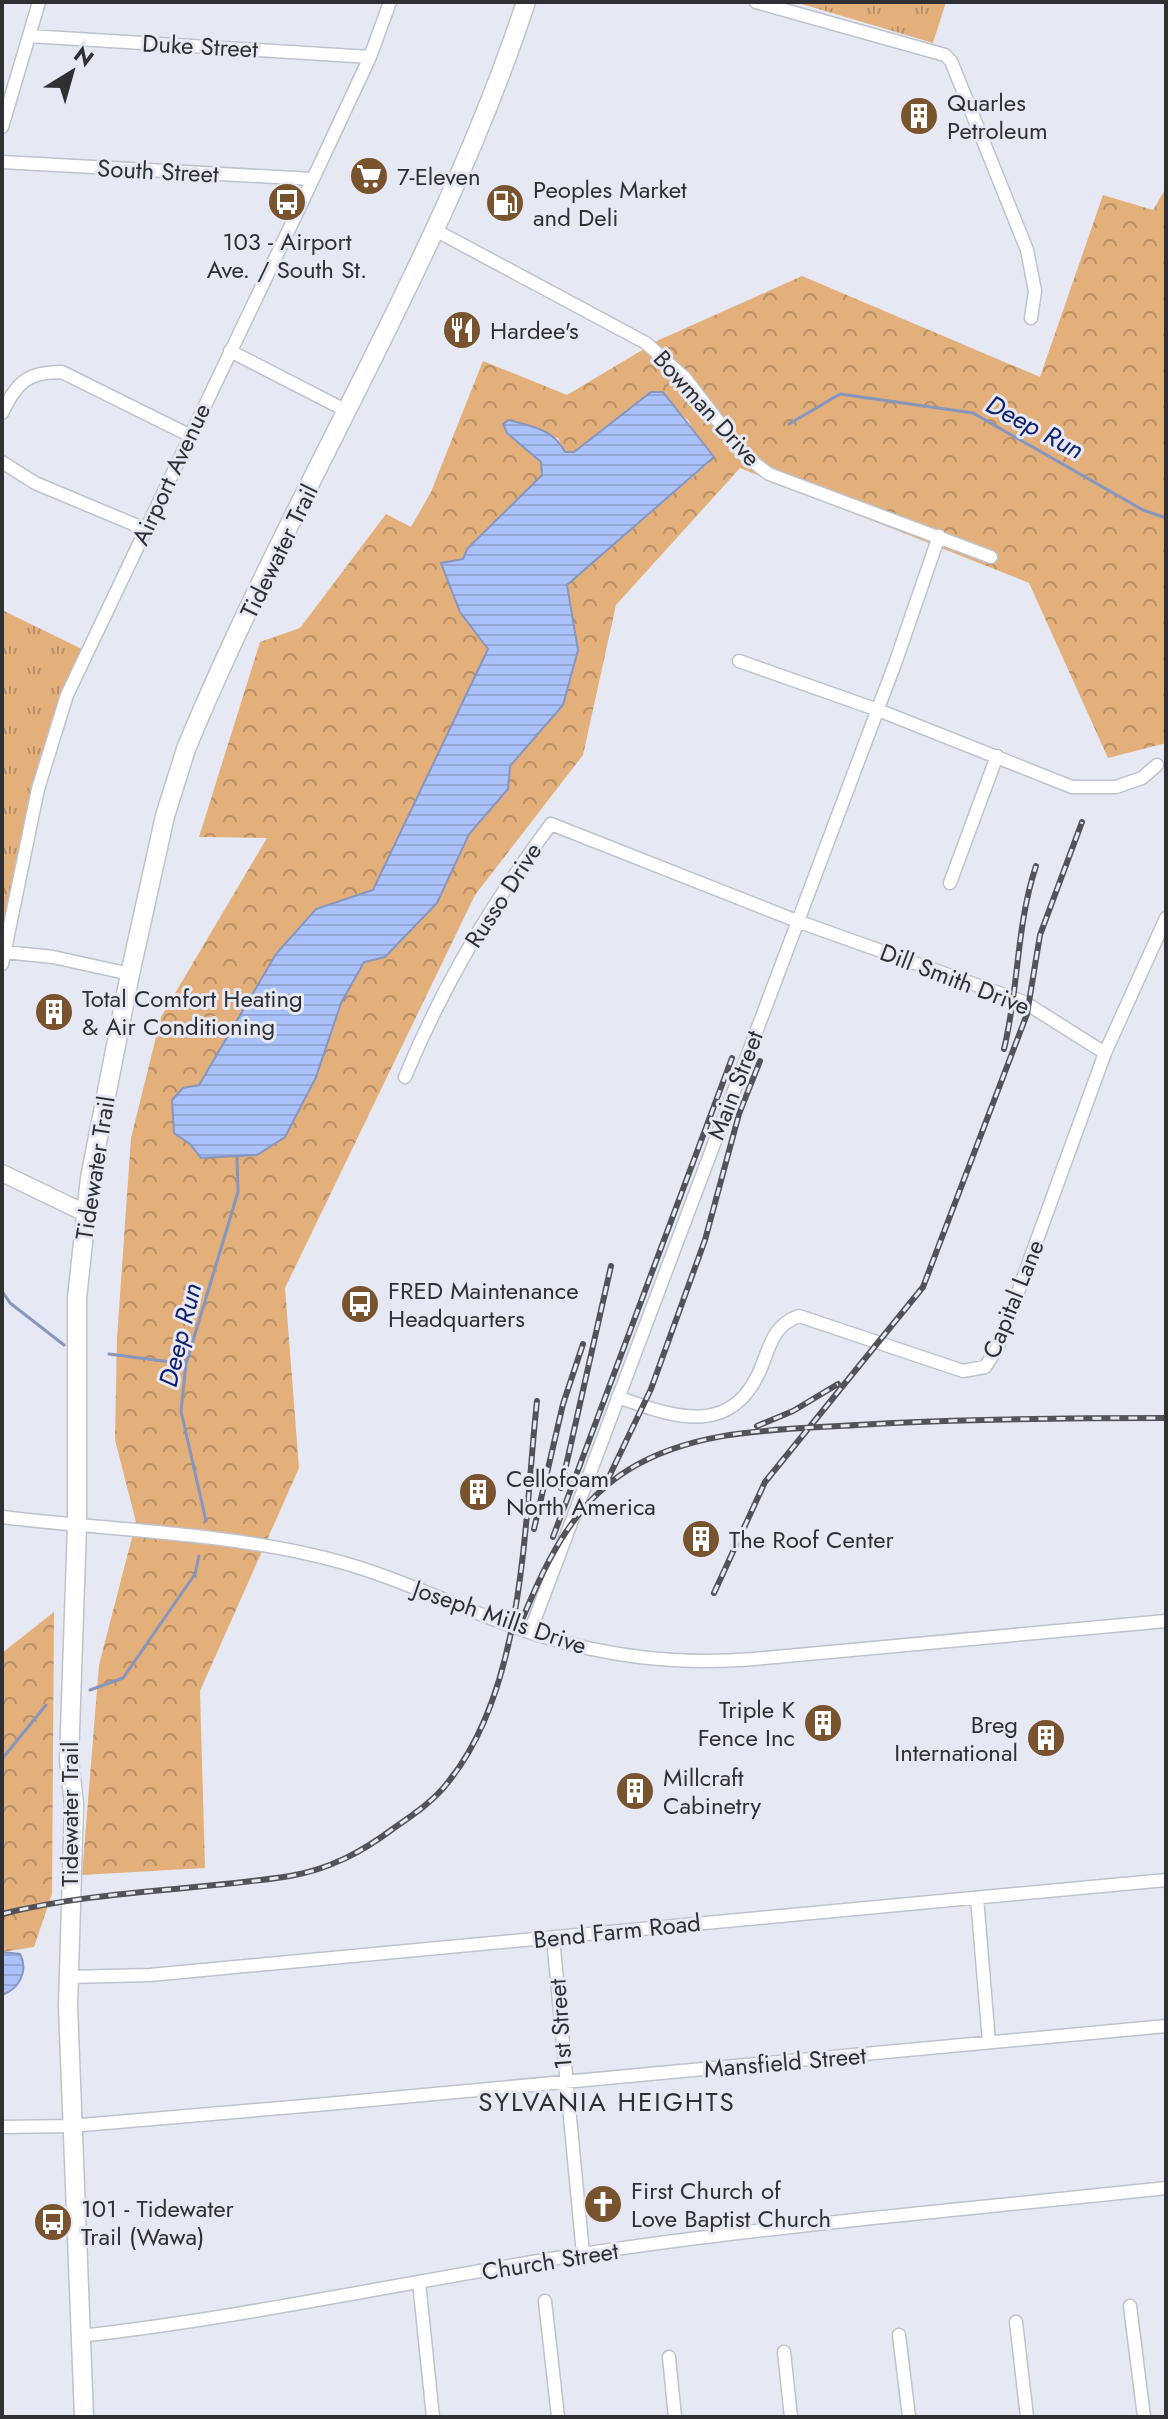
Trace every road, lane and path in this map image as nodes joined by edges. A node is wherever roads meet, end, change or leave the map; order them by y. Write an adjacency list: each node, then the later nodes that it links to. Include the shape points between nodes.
1 (39, 2): 5 (street)
2 (390, 2): 6 (street, Airport Avenue)
3 (526, 2): 10 (main road, Tidewater Trail, via 500,82)
4 (756, 2): 11 (street, via 945,55 951,61 1027,250 1035,291)
5 (29, 36): 6 (street, Duke Street); 7 (street)
6 (370, 57): 9 (street, Airport Avenue)
7 (2, 127)
8 (2, 162): 9 (street, South Street)
9 (313, 179): 12 (street, Airport Avenue)
10 (435, 230): 13 (main road, Tidewater Trail); 18 (street, Bowman Drive, via 646,343 685,378 744,455 769,474)
11 (1031, 318)
12 (230, 351): 13 (street); 15 (street, Airport Avenue)
13 (347, 411): 28 (main road, Tidewater Trail, via 186,749 165,816)
14 (2, 413): 15 (street, via 14,388 38,372 62,372)
15 (189, 435): 17 (street, Airport Avenue)
16 (2, 462): 17 (street, via 35,483)
17 (145, 529): 27 (street, Airport Avenue, via 56,723)
18 (939, 536): 19 (street, Bowman Drive); 21 (street, Main Street)
19 (991, 557)
20 (739, 661): 21 (street)
21 (878, 710): 22 (street); 26 (street, Main Street)
22 (997, 756): 23 (street, via 1086,789 1129,784); 24 (street)
23 (1157, 765)
24 (950, 883)
25 (1166, 918): 29 (street, Capital Lane)
26 (797, 921): 29 (street, Dill Smith Drive, via 1024,1002); 30 (street, Russo Drive, via 551,824 502,888 437,1004); 33 (street, Main Street)
27 (3, 958): 28 (street, via 53,957)
28 (130, 974): 32 (main road, Tidewater Trail)
29 (1105, 1053): 33 (street, Capital Lane, via 998,1347 985,1367 963,1371 799,1316 773,1335 757,1379 744,1397 713,1415 675,1416)
30 (405, 1077)
31 (2, 1173): 32 (main road)
32 (85, 1213): 35 (main road, Tidewater Trail, via 75,1344)
33 (618, 1397): 37 (street, Main Street)
34 (2, 1517): 35 (street, Joseph Mills Drive)
35 (77, 1526): 37 (street, Joseph Mills Drive, via 320,1556); 41 (main road, Tidewater Trail, via 69,1690 74,1804)
36 (1166, 1621): 37 (street, Joseph Mills Drive, via 706,1663 614,1655)
37 (530, 1632)
38 (1166, 1880): 39 (street, Bend Farm Road)
39 (977, 1898): 40 (street, Bend Farm Road); 43 (street)
40 (553, 1938): 41 (street, Bend Farm Road, via 150,1975); 44 (street, 1st Street)
41 (68, 1977): 45 (main road, Tidewater Trail)
42 (1166, 2026): 43 (street, Mansfield Street)
43 (989, 2042): 44 (street, Mansfield Street)
44 (564, 2082): 45 (street, Mansfield Street); 48 (street, 1st Street)
45 (70, 2126): 46 (street, Mansfield Street); 54 (main road, Tidewater Trail)
46 (2, 2127)
47 (1166, 2188): 48 (street, Church Street)
48 (583, 2254): 49 (street, Church Street)
49 (419, 2282): 54 (street, Church Street, via 245,2316); 58 (street)
50 (545, 2301): 59 (street)
51 (1130, 2306): 64 (street)
52 (1016, 2322): 63 (street)
53 (899, 2335): 62 (street)
54 (80, 2336): 57 (main road, Tidewater Trail)
55 (784, 2352): 61 (street)
56 (669, 2357): 60 (street)
57 (84, 2417)
58 (433, 2417)
59 (558, 2417)
60 (675, 2417)
61 (791, 2417)
62 (909, 2417)
63 (1027, 2417)
64 (1144, 2417)

